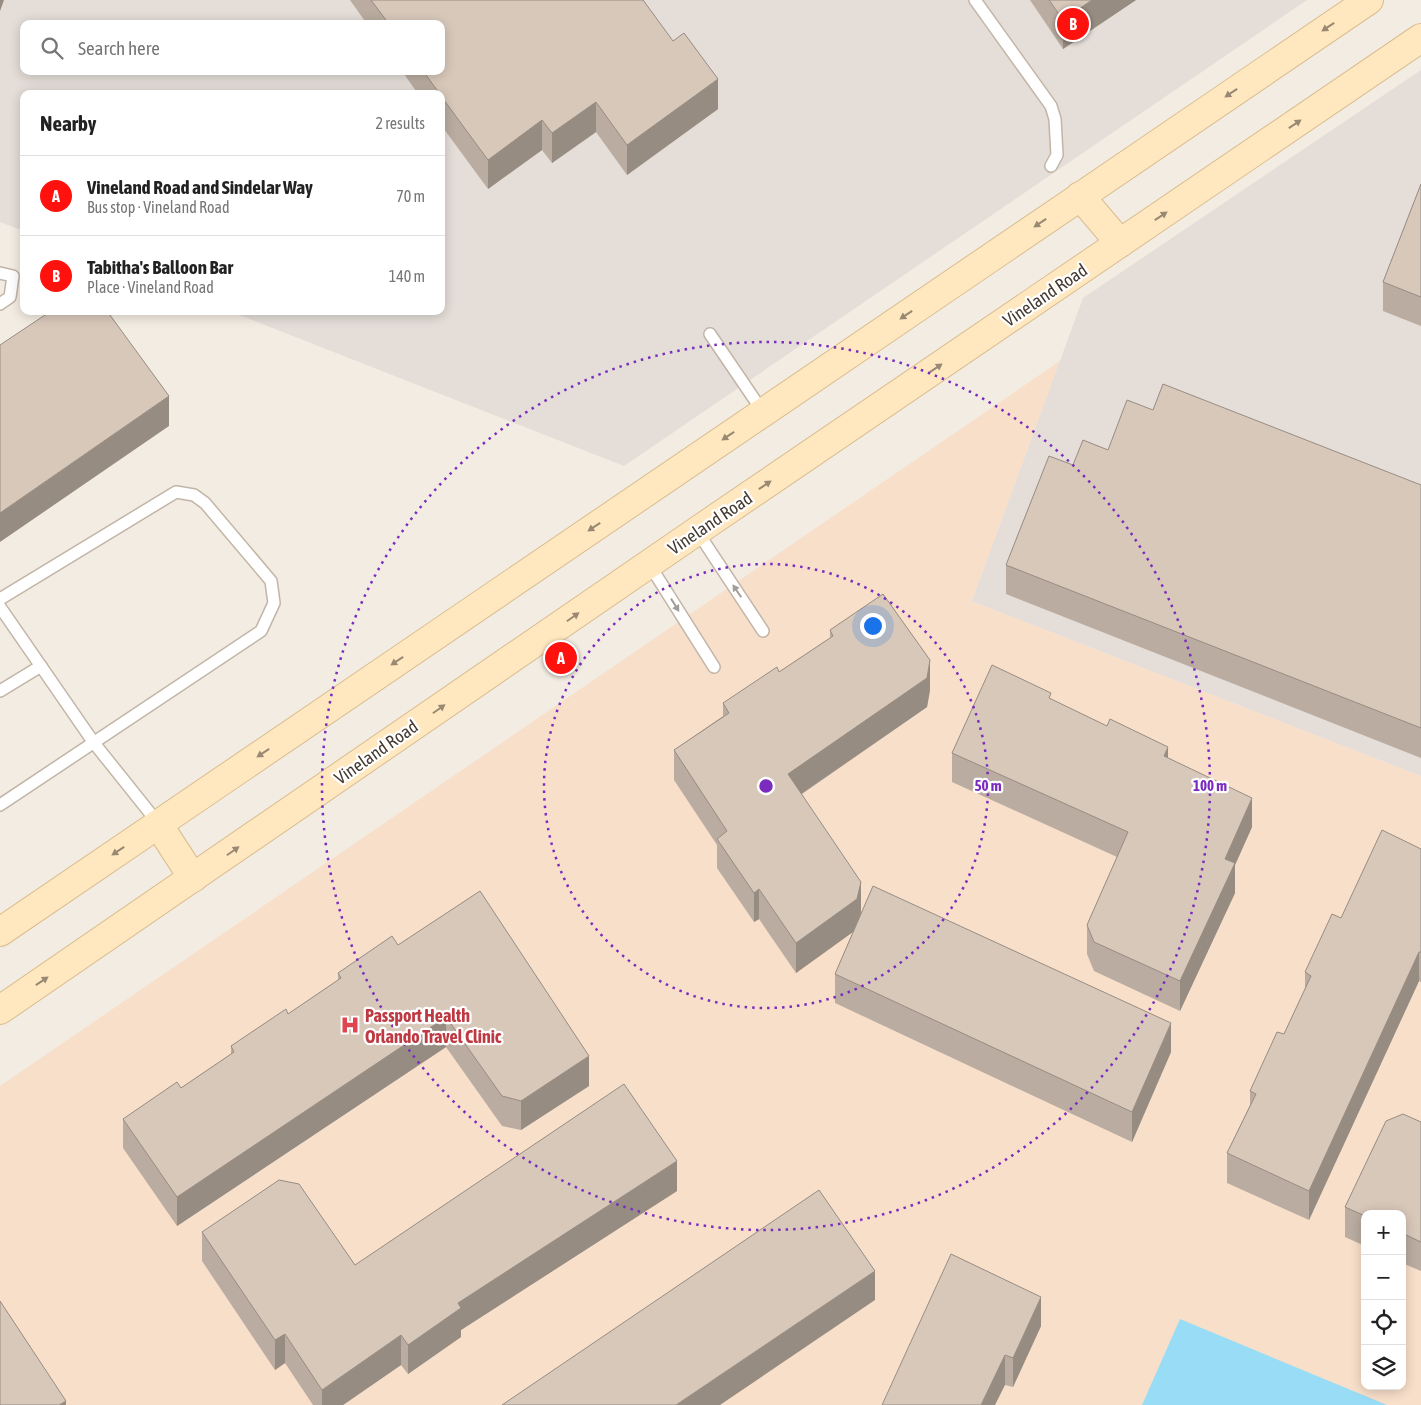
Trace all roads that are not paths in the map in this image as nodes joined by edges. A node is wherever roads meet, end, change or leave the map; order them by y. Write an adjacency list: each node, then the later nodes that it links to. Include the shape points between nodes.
1 (975, 0): 4 (lane, via 1051,106 1057,147)
2 (1369, 0): 5 (street, one-way to 5)
3 (1421, 38): 6 (street, Vineland Road, one-way to 3)
4 (1051, 166)
5 (1080, 196): 6 (street); 10 (street, one-way to 10)
6 (1120, 243): 11 (street, Vineland Road, one-way to 6)
7 (0, 273): 8 (lane, via 13,276 10,297)
8 (0, 304)
9 (710, 334): 10 (lane)
10 (763, 412): 21 (street, one-way to 21)
11 (697, 531): 12 (street, Vineland Road); 15 (lane, one-way to 11)
12 (650, 564): 17 (lane, one-way to 17); 22 (street, Vineland Road, one-way to 12)
13 (0, 599): 19 (lane, via 176,492 194,495 205,503 271,581 274,603 260,631)
14 (0, 607): 16 (lane)
15 (764, 631)
16 (40, 666): 18 (lane); 19 (lane)
17 (714, 667)
18 (0, 691)
19 (94, 742): 20 (lane); 21 (lane)
20 (0, 805)
21 (158, 824): 22 (street); 23 (street, one-way to 23)
22 (193, 878): 24 (street, Vineland Road, one-way to 22)
23 (0, 932)
24 (0, 1010)

